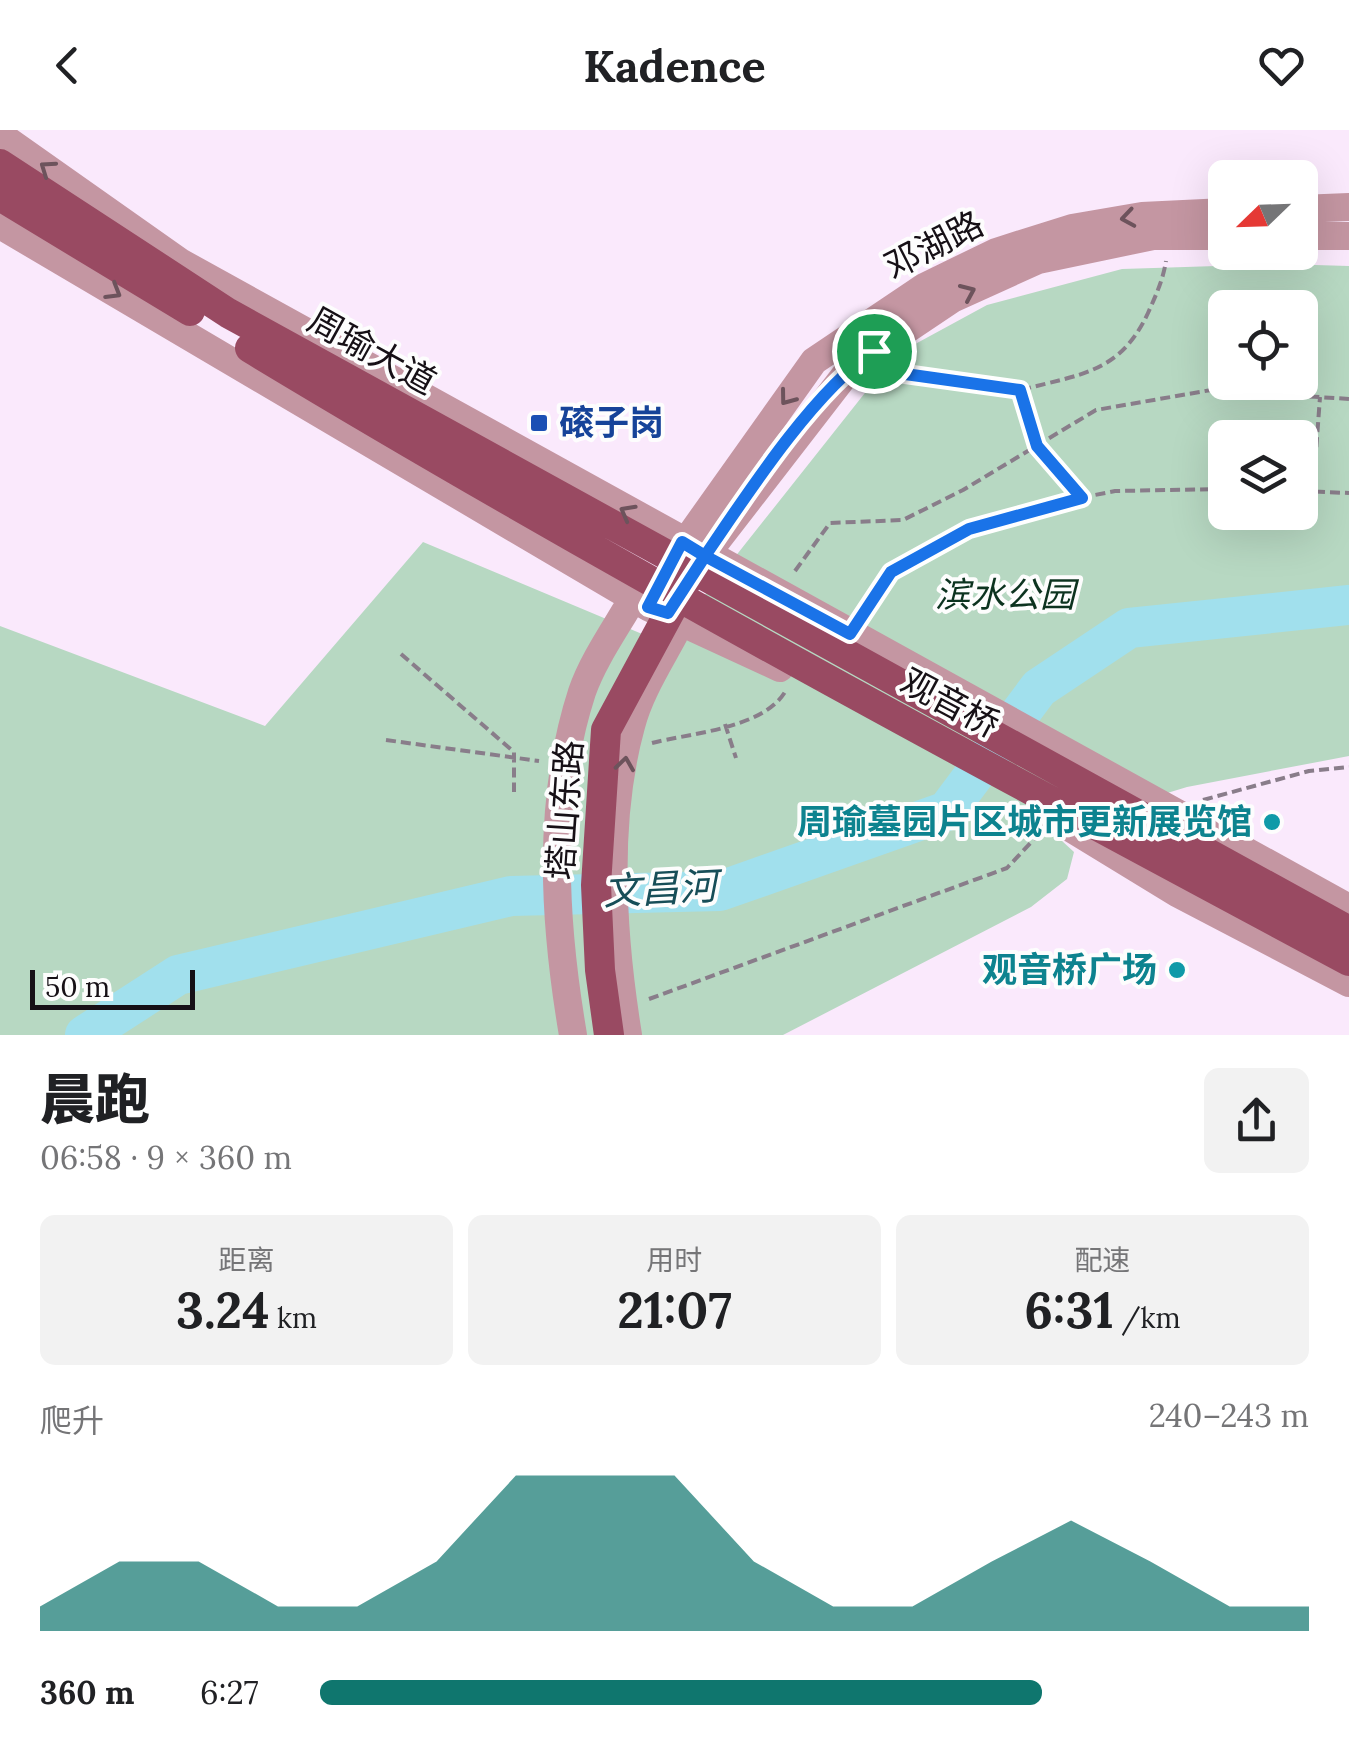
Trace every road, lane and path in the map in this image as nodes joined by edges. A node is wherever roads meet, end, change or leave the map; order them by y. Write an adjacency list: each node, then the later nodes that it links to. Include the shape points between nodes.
1 (0, 135): 22 (street, one-way to 1, via 180,262)
2 (0, 164): 22 (main road, 周瑜大道, via 228,313)
3 (0, 196): 22 (main road, 周瑜大道, via 470,482)
4 (1349, 207): 5 (street)
5 (1318, 208)
6 (1208, 213): 22 (street, 邓湖路, one-way to 22, via 1072,228 996,252 924,287 814,362)
7 (0, 224): 22 (street, one-way to 22)
8 (1169, 236): 9 (street); 12 (street, one-way to 8, via 952,299 1038,260); 13 (path, via 1163,280 1122,356)
9 (1208, 236)
10 (1318, 236): 11 (street)
11 (1349, 236)
12 (874, 351): 13 (path, via 898,373); 22 (street, via 852,366)
13 (1020, 390): 17 (path)
14 (1320, 397): 15 (path); 16 (path); 17 (path, via 1211,390 1156,396 1096,410)
15 (1349, 398)
16 (1318, 424)
17 (1037, 446): 21 (path); 23 (path, via 903,520 830,523)
18 (1208, 487): 21 (path)
19 (1318, 492): 20 (path)
20 (1349, 493)
21 (1082, 498): 24 (path, via 969,529 891,572)
22 (677, 587): 23 (street); 27 (main road, 塔山东路); 32 (street, via 824,690); 33 (main road, 观音桥)
23 (778, 595): 24 (street)
24 (858, 638): 31 (street)
25 (401, 654): 30 (path, via 514,752)
26 (724, 724): 28 (path)
27 (599, 730): 39 (street, via 559,820 556,887); 40 (main road, 塔山东路, via 577,884); 41 (main road, 塔山东路, via 596,885); 42 (street, one-way to 27, via 617,971 617,817)
28 (736, 758)
29 (1349, 767): 31 (path, via 1310,771)
30 (514, 792)
31 (1174, 808): 34 (street)
32 (1051, 816): 37 (street, via 1177,893); 38 (path, via 1006,868)
33 (1177, 852): 35 (main road); 36 (main road)
34 (1349, 908)
35 (1349, 932)
36 (1349, 961)
37 (1349, 983)
38 (648, 1000)
39 (574, 1035)
40 (592, 1035)
41 (609, 1035)
42 (628, 1035)

